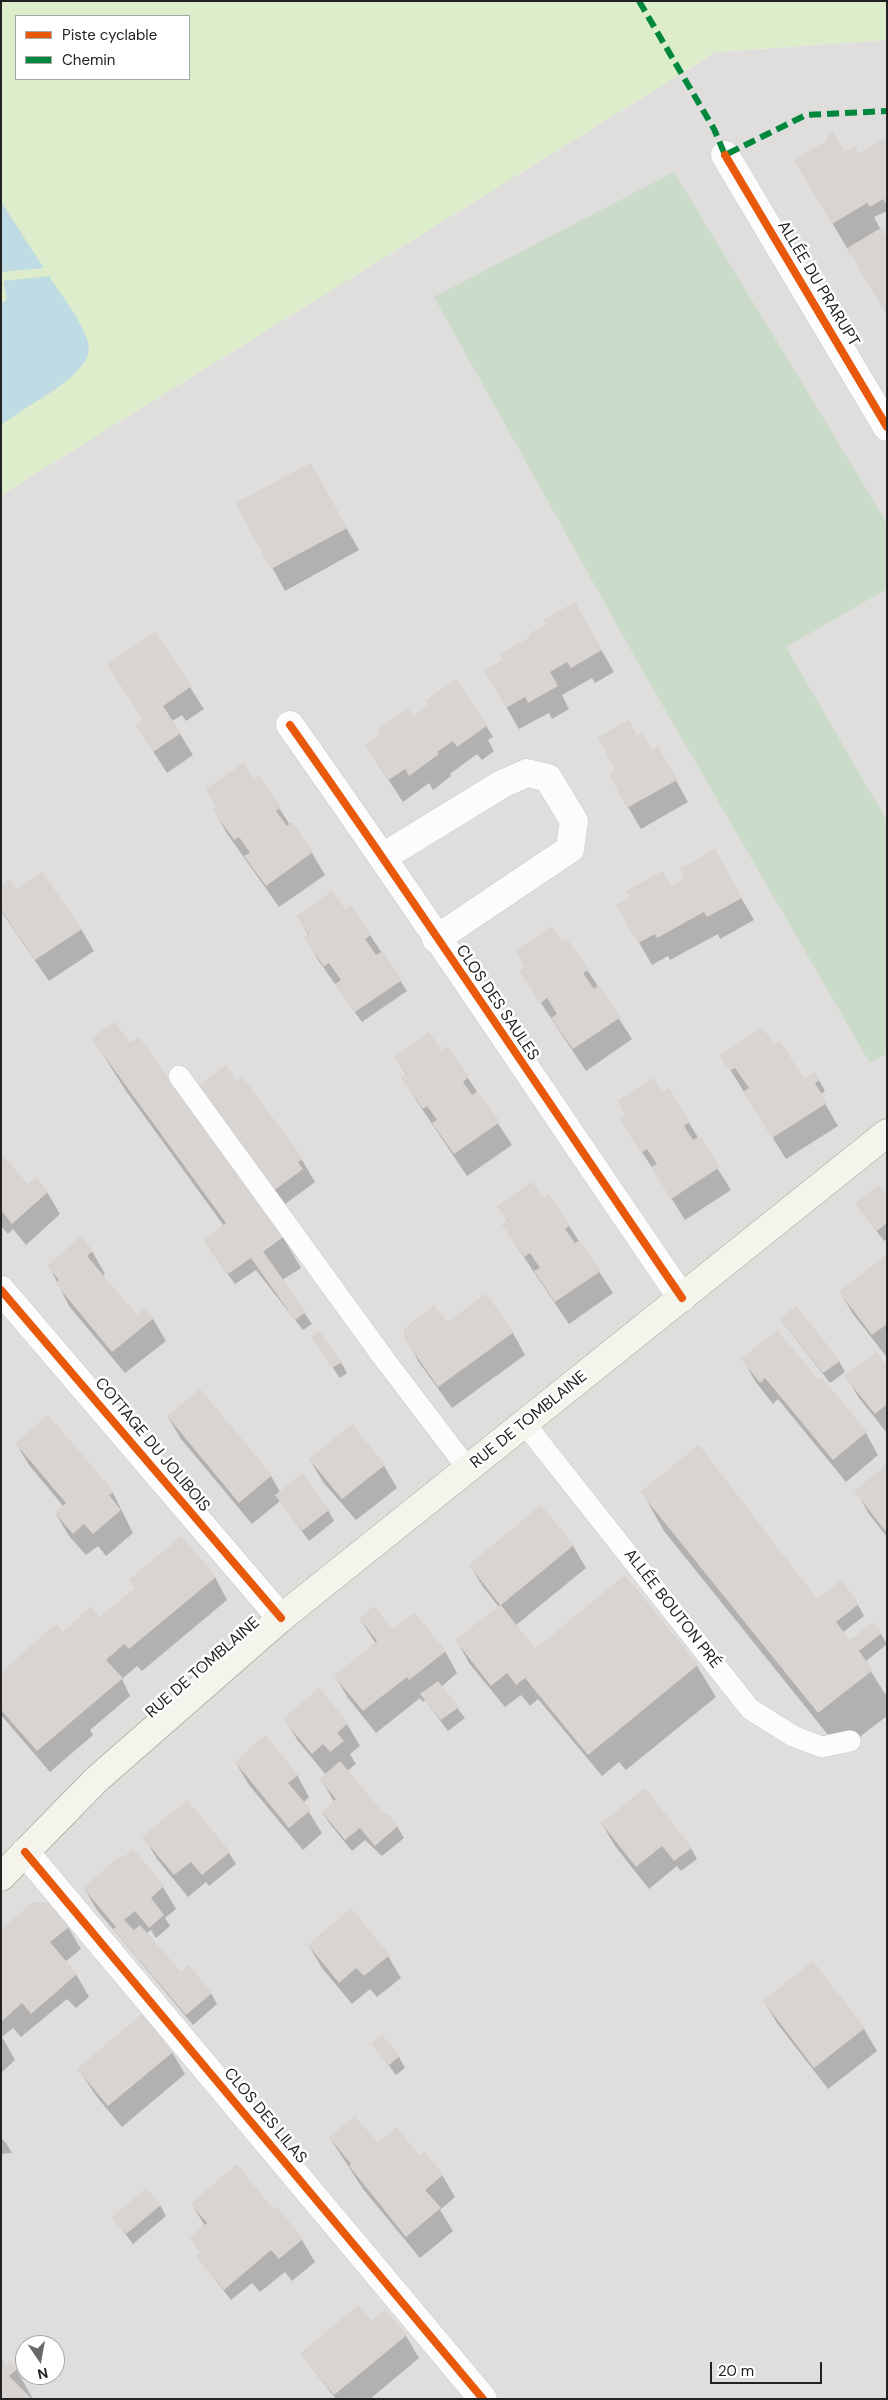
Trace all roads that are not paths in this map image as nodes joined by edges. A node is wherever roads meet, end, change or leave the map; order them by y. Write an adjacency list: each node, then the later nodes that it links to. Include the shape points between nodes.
1 (725, 155): 2 (street, ALLÉE DU PRARUPT)
2 (887, 427)
3 (290, 725): 4 (street, CLOS DES SAULES)
4 (383, 857): 5 (street, CLOS DES SAULES); 5 (street, via 502,784 527,773 548,778 574,821 570,849)
5 (436, 939): 9 (street, CLOS DES SAULES)
6 (179, 1076): 11 (lane)
7 (887, 1133): 9 (main road, RUE DE TOMBLAINE)
8 (1, 1290): 12 (street, COTTAGE DU JOLIBOIS)
9 (682, 1298): 10 (main road, RUE DE TOMBLAINE)
10 (525, 1424): 11 (main road, RUE DE TOMBLAINE); 13 (lane, ALLÉE BOUTON PRÉ, via 750,1709 779,1729 822,1747)
11 (468, 1469): 12 (main road, RUE DE TOMBLAINE)
12 (281, 1618): 14 (main road, RUE DE TOMBLAINE, via 97,1779)
13 (850, 1741)
14 (25, 1852): 15 (main road, RUE DE TOMBLAINE); 16 (street, CLOS DES LILAS)
15 (1, 1877)
16 (483, 2399)

